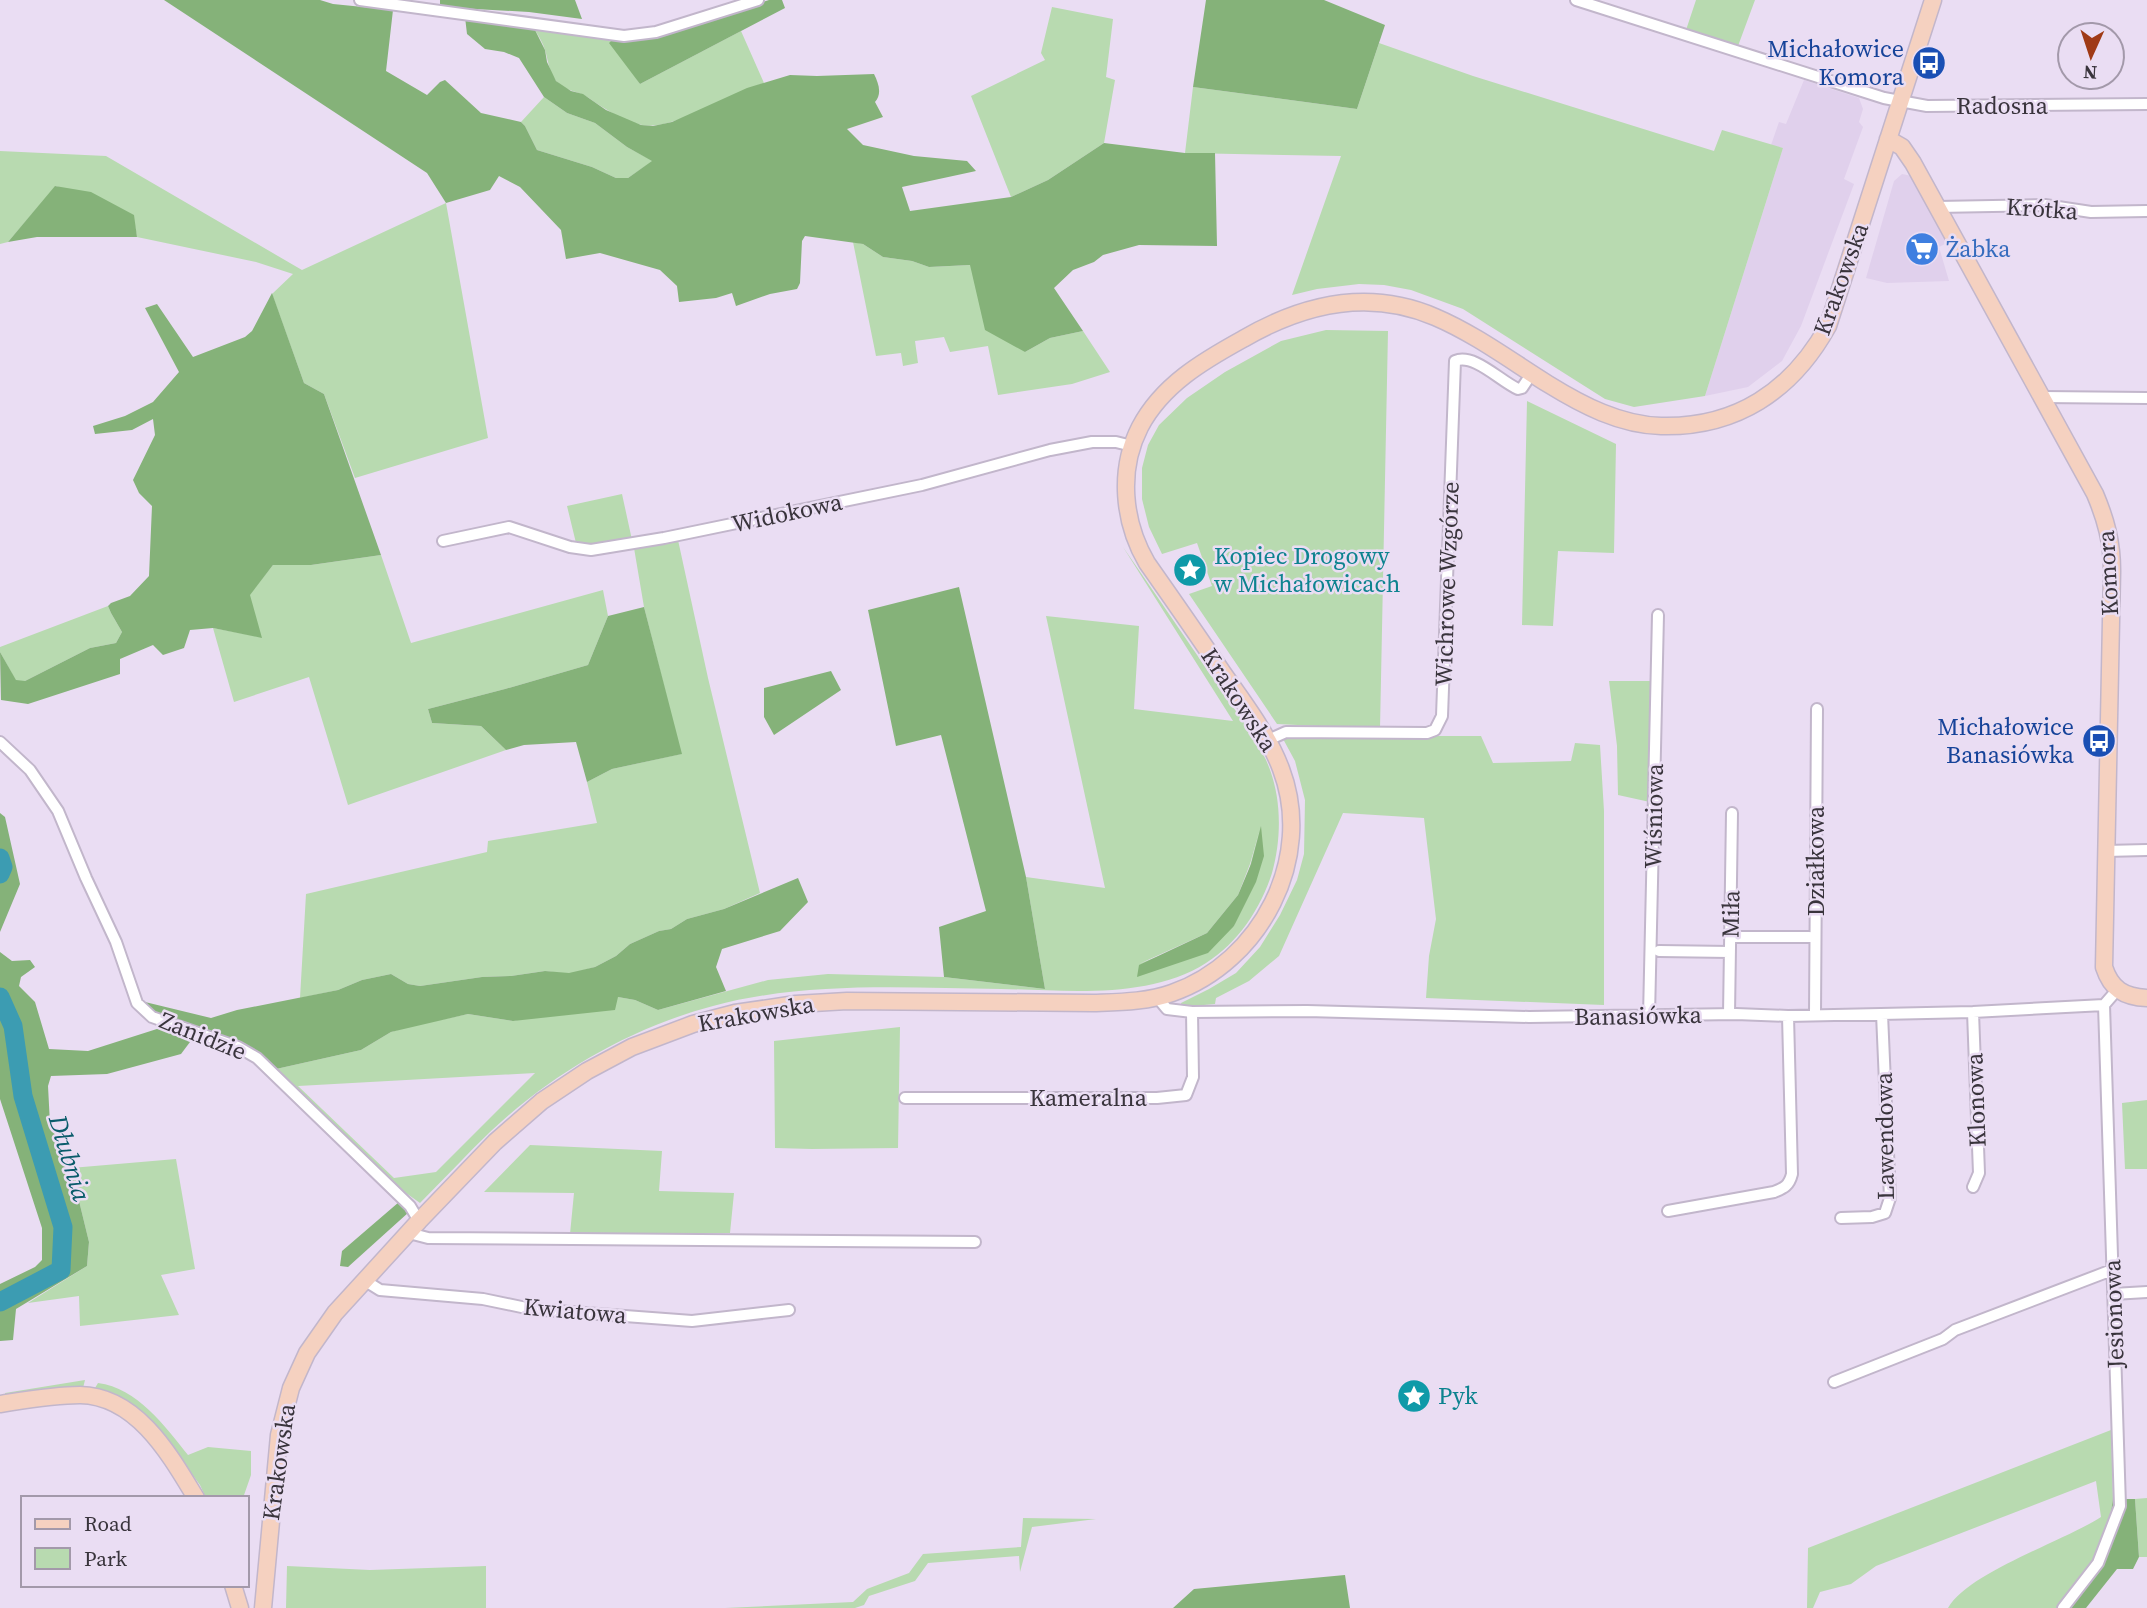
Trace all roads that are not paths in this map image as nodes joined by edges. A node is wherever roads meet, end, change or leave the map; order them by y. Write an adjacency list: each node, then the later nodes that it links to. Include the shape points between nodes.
1 (360, 0): 2 (street, via 624,36 656,32)
2 (758, 0)
3 (1576, 0): 5 (street, Radosna)
4 (1933, 0): 5 (main road, Krakowska)
5 (1900, 101): 6 (street, Radosna, via 1927,106); 7 (main road, Krakowska)
6 (2147, 104)
7 (1888, 139): 8 (main road, Komora, via 1905,150); 10 (main road, Krakowska, via 1828,326 1800,369 1770,395 1717,419 1659,426 1593,409)
8 (1937, 207): 9 (street, Krótka, via 2045,205 2091,212); 11 (main road, Komora)
9 (2147, 211)
10 (1532, 373): 13 (main road, Krakowska, via 1461,329 1418,310 1366,302 1319,306 1246,337 1184,376 1154,404); 17 (street, Wichrowe Wzgórze, via 1518,389 1473,362 1455,361 1442,716 1435,730 1286,732)
11 (2042, 397): 12 (street); 21 (main road, Komora, via 2095,494 2110,542)
12 (2147, 398)
13 (1132, 446): 14 (street, Widokowa, via 1092,442 1050,450 922,485 592,550 509,527); 17 (main road, Krakowska, via 1127,507 1140,550)
14 (443, 541)
15 (1658, 615): 35 (street, Wiśniowa)
16 (1817, 709): 33 (street, Działkowa)
17 (1268, 740): 27 (main road, Krakowska, via 1286,784 1292,823 1288,860 1273,904 1246,945 1229,961 1201,980)
18 (0, 742): 41 (street, Zanidzie, via 30,770 58,811 116,942 137,1003 152,1017 257,1058 410,1206)
19 (1732, 813): 22 (street, Miła)
20 (2147, 850): 21 (street)
21 (2105, 851): 26 (main road, Komora, via 2104,967)
22 (1731, 937): 23 (street); 25 (street, Miła)
23 (1809, 937)
24 (1659, 951): 25 (street)
25 (1730, 952): 32 (street, Miła)
26 (2117, 990): 28 (main road); 29 (street)
27 (1157, 998): 30 (street, Banasiówka, via 1167,1009); 41 (main road, Krakowska, via 1093,1003 820,1002 735,1013 693,1024 608,1059 542,1101 495,1142)
28 (2147, 998)
29 (2104, 1005): 31 (street, Banasiówka); 43 (street, Jesionowa)
30 (1192, 1012): 35 (street, Banasiówka); 37 (street, Kameralna, via 1193,1077 1186,1096)
31 (1973, 1013): 34 (street, Banasiówka); 38 (street, Klonowa, via 1979,1174)
32 (1729, 1014): 35 (street, Banasiówka); 36 (street, Banasiówka)
33 (1815, 1014): 34 (street, Banasiówka); 36 (street, Banasiówka)
34 (1882, 1014): 40 (street, Lawendowa, via 1890,1198 1885,1213)
35 (1649, 1016)
36 (1788, 1016): 39 (street, via 1790,1182 1774,1192)
37 (905, 1098)
38 (1973, 1187)
39 (1668, 1210)
40 (1841, 1218)
41 (414, 1227): 42 (street, via 428,1238); 44 (main road, Krakowska)
42 (975, 1242)
43 (2112, 1270): 46 (street, Jesionowa); 48 (street)
44 (364, 1280): 47 (street, Kwiatowa, via 380,1290 483,1299 531,1309 692,1321); 53 (main road, Krakowska, via 317,1336 286,1403 277,1447)
45 (2147, 1292): 46 (street)
46 (2113, 1294): 54 (street, Jesionowa, via 2120,1506 2098,1563)
47 (789, 1310)
48 (1834, 1382)
49 (0, 1404): 50 (main road, via 81,1395 104,1399 153,1433)
50 (195, 1496)
51 (234, 1587): 52 (main road)
52 (240, 1608)
53 (263, 1608)
54 (2063, 1608)

